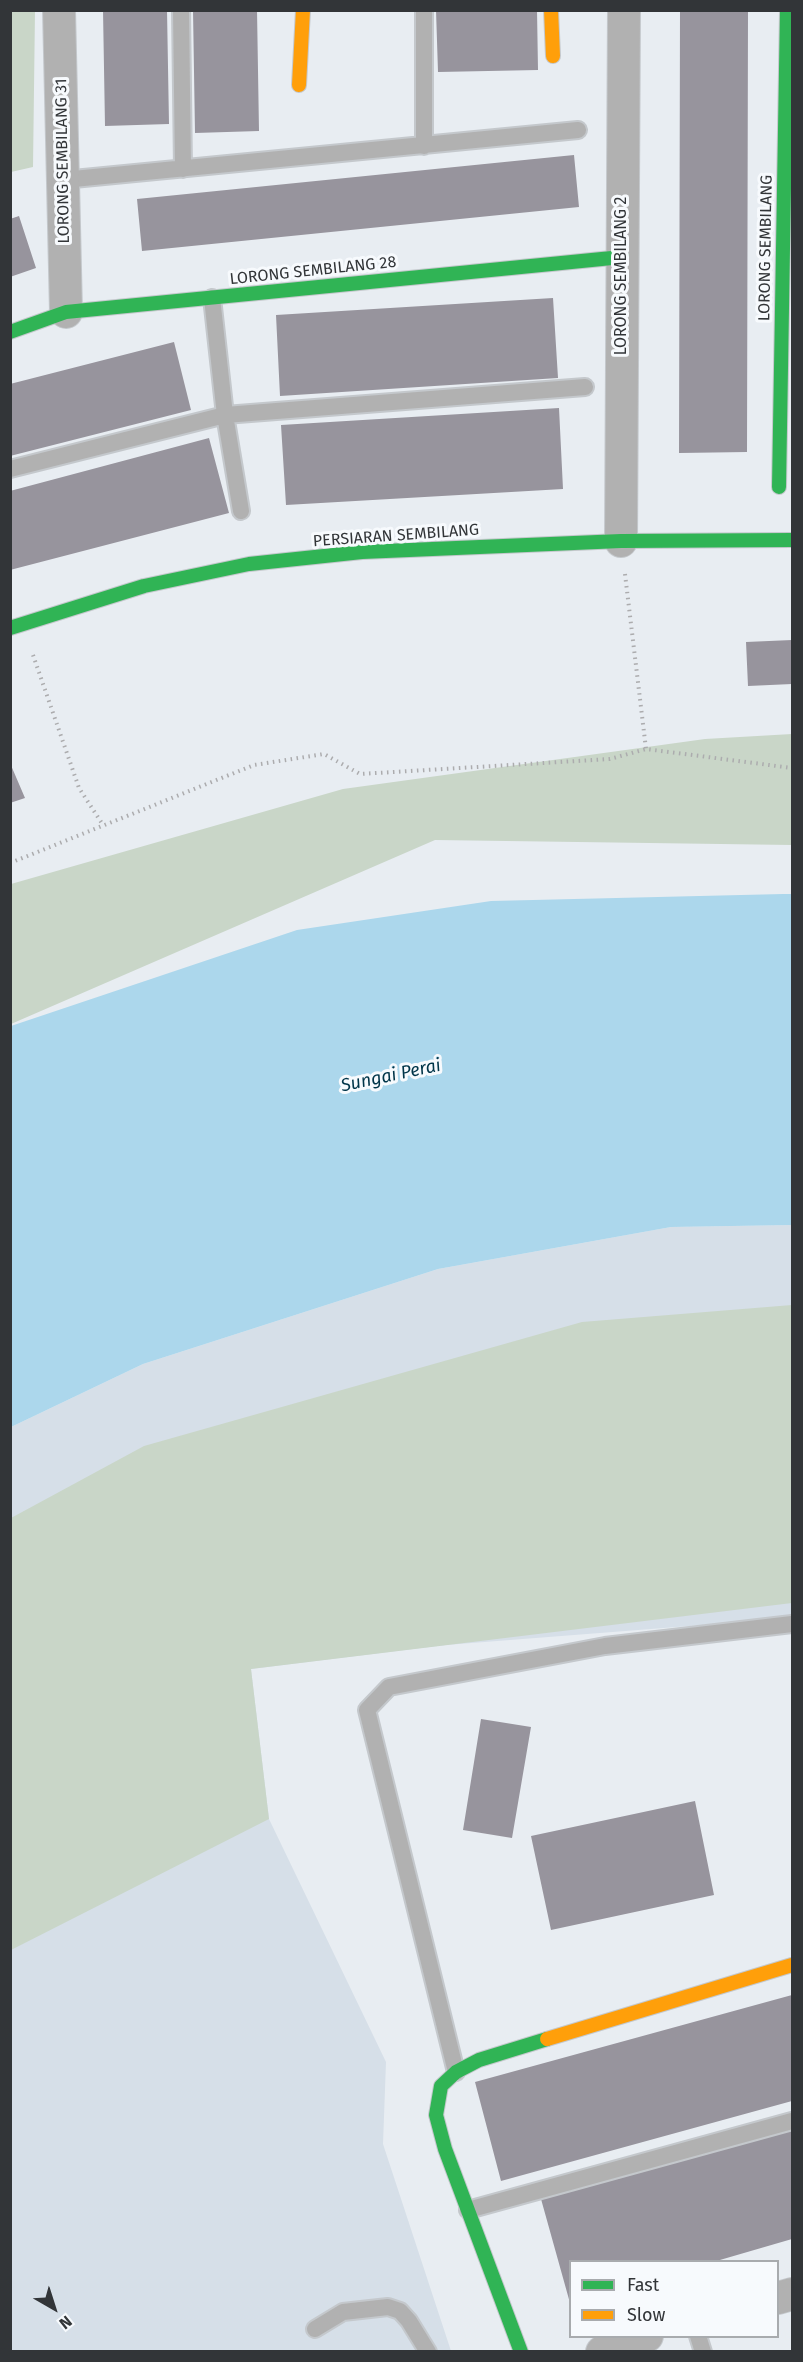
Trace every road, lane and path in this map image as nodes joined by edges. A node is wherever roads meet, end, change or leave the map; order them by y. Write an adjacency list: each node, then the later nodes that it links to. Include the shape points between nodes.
1 (59, 10): 14 (street, LORONG SEMBILANG 31)
2 (181, 10): 13 (lane)
3 (303, 10): 9 (street)
4 (424, 10): 11 (lane)
5 (551, 10): 8 (street)
6 (624, 10): 15 (street, LORONG SEMBILANG 2)
7 (789, 14): 12 (street, LORONG SEMBILANG)
8 (553, 56)
9 (299, 85)
10 (578, 130): 11 (lane)
11 (424, 146): 13 (lane)
12 (788, 146): 22 (street, LORONG SEMBILANG)
13 (183, 169): 14 (lane)
14 (63, 180): 17 (street, LORONG SEMBILANG 31)
15 (622, 257): 16 (street, LORONG SEMBILANG 28); 25 (street, LORONG SEMBILANG 2)
16 (212, 298): 17 (street, LORONG SEMBILANG 28); 20 (lane)
17 (66, 312): 18 (street, LORONG SEMBILANG 28)
18 (10, 332)
19 (585, 387): 20 (lane)
20 (225, 415): 21 (lane); 23 (lane)
21 (10, 469)
22 (785, 487)
23 (241, 511)
24 (792, 540): 25 (street, PERSIARAN SEMBILANG)
25 (621, 541): 26 (street, PERSIARAN SEMBILANG, via 362,552 249,564 144,586); 27 (path)
26 (16, 626): 29 (path, via 79,788)
27 (646, 749): 28 (path); 29 (path, via 610,759 360,774 324,754 254,765)
28 (792, 768)
29 (103, 825): 30 (path)
30 (10, 863)
31 (792, 1624): 33 (lane, via 605,1646 389,1687 367,1710)
32 (792, 1965): 33 (street, via 479,2060)
33 (456, 2072): 35 (street, via 441,2086 436,2115)
34 (792, 2121): 35 (lane)
35 (468, 2210): 39 (street)
36 (315, 2328): 38 (lane, via 343,2312 388,2307 400,2311 409,2321)
37 (644, 2338): 40 (street)
38 (428, 2352)
39 (521, 2352)
40 (602, 2352)

